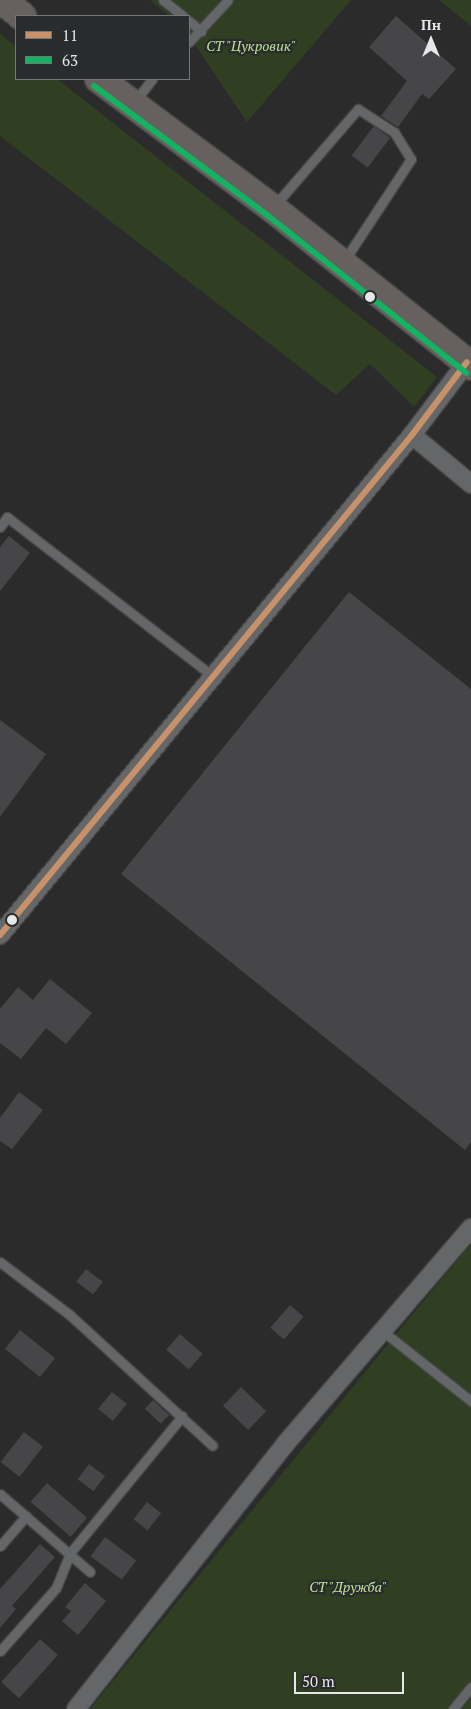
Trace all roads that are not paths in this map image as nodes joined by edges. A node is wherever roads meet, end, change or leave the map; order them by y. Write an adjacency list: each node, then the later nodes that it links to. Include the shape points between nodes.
1 (2, 0): 4 (main road)
2 (163, 0): 5 (lane)
3 (228, 0): 7 (lane)
4 (21, 15)
5 (182, 15)
6 (190, 22): 7 (lane)
7 (201, 32): 8 (lane)
8 (190, 41)
9 (100, 80): 11 (main road)
10 (151, 80): 11 (lane)
11 (132, 106): 12 (main road)
12 (272, 208): 13 (main road); 13 (lane, via 358,109 394,132 411,159)
13 (342, 264): 14 (main road)
14 (469, 364): 15 (street)
15 (412, 435): 16 (street); 18 (street)
16 (471, 484)
17 (0, 527): 18 (lane, via 7,517)
18 (213, 676): 19 (street)
19 (0, 935)
20 (471, 1228): 22 (street)
21 (0, 1262): 24 (lane, via 70,1315)
22 (385, 1333): 23 (lane); 33 (street, via 286,1443)
23 (471, 1401)
24 (182, 1416): 25 (lane); 29 (lane)
25 (212, 1445)
26 (0, 1494): 27 (lane)
27 (26, 1516): 28 (lane); 29 (lane)
28 (0, 1546)
29 (70, 1553): 30 (lane); 31 (lane, via 56,1588)
30 (90, 1572)
31 (0, 1651)
32 (471, 1687): 34 (lane)
33 (76, 1709)
34 (453, 1709)

